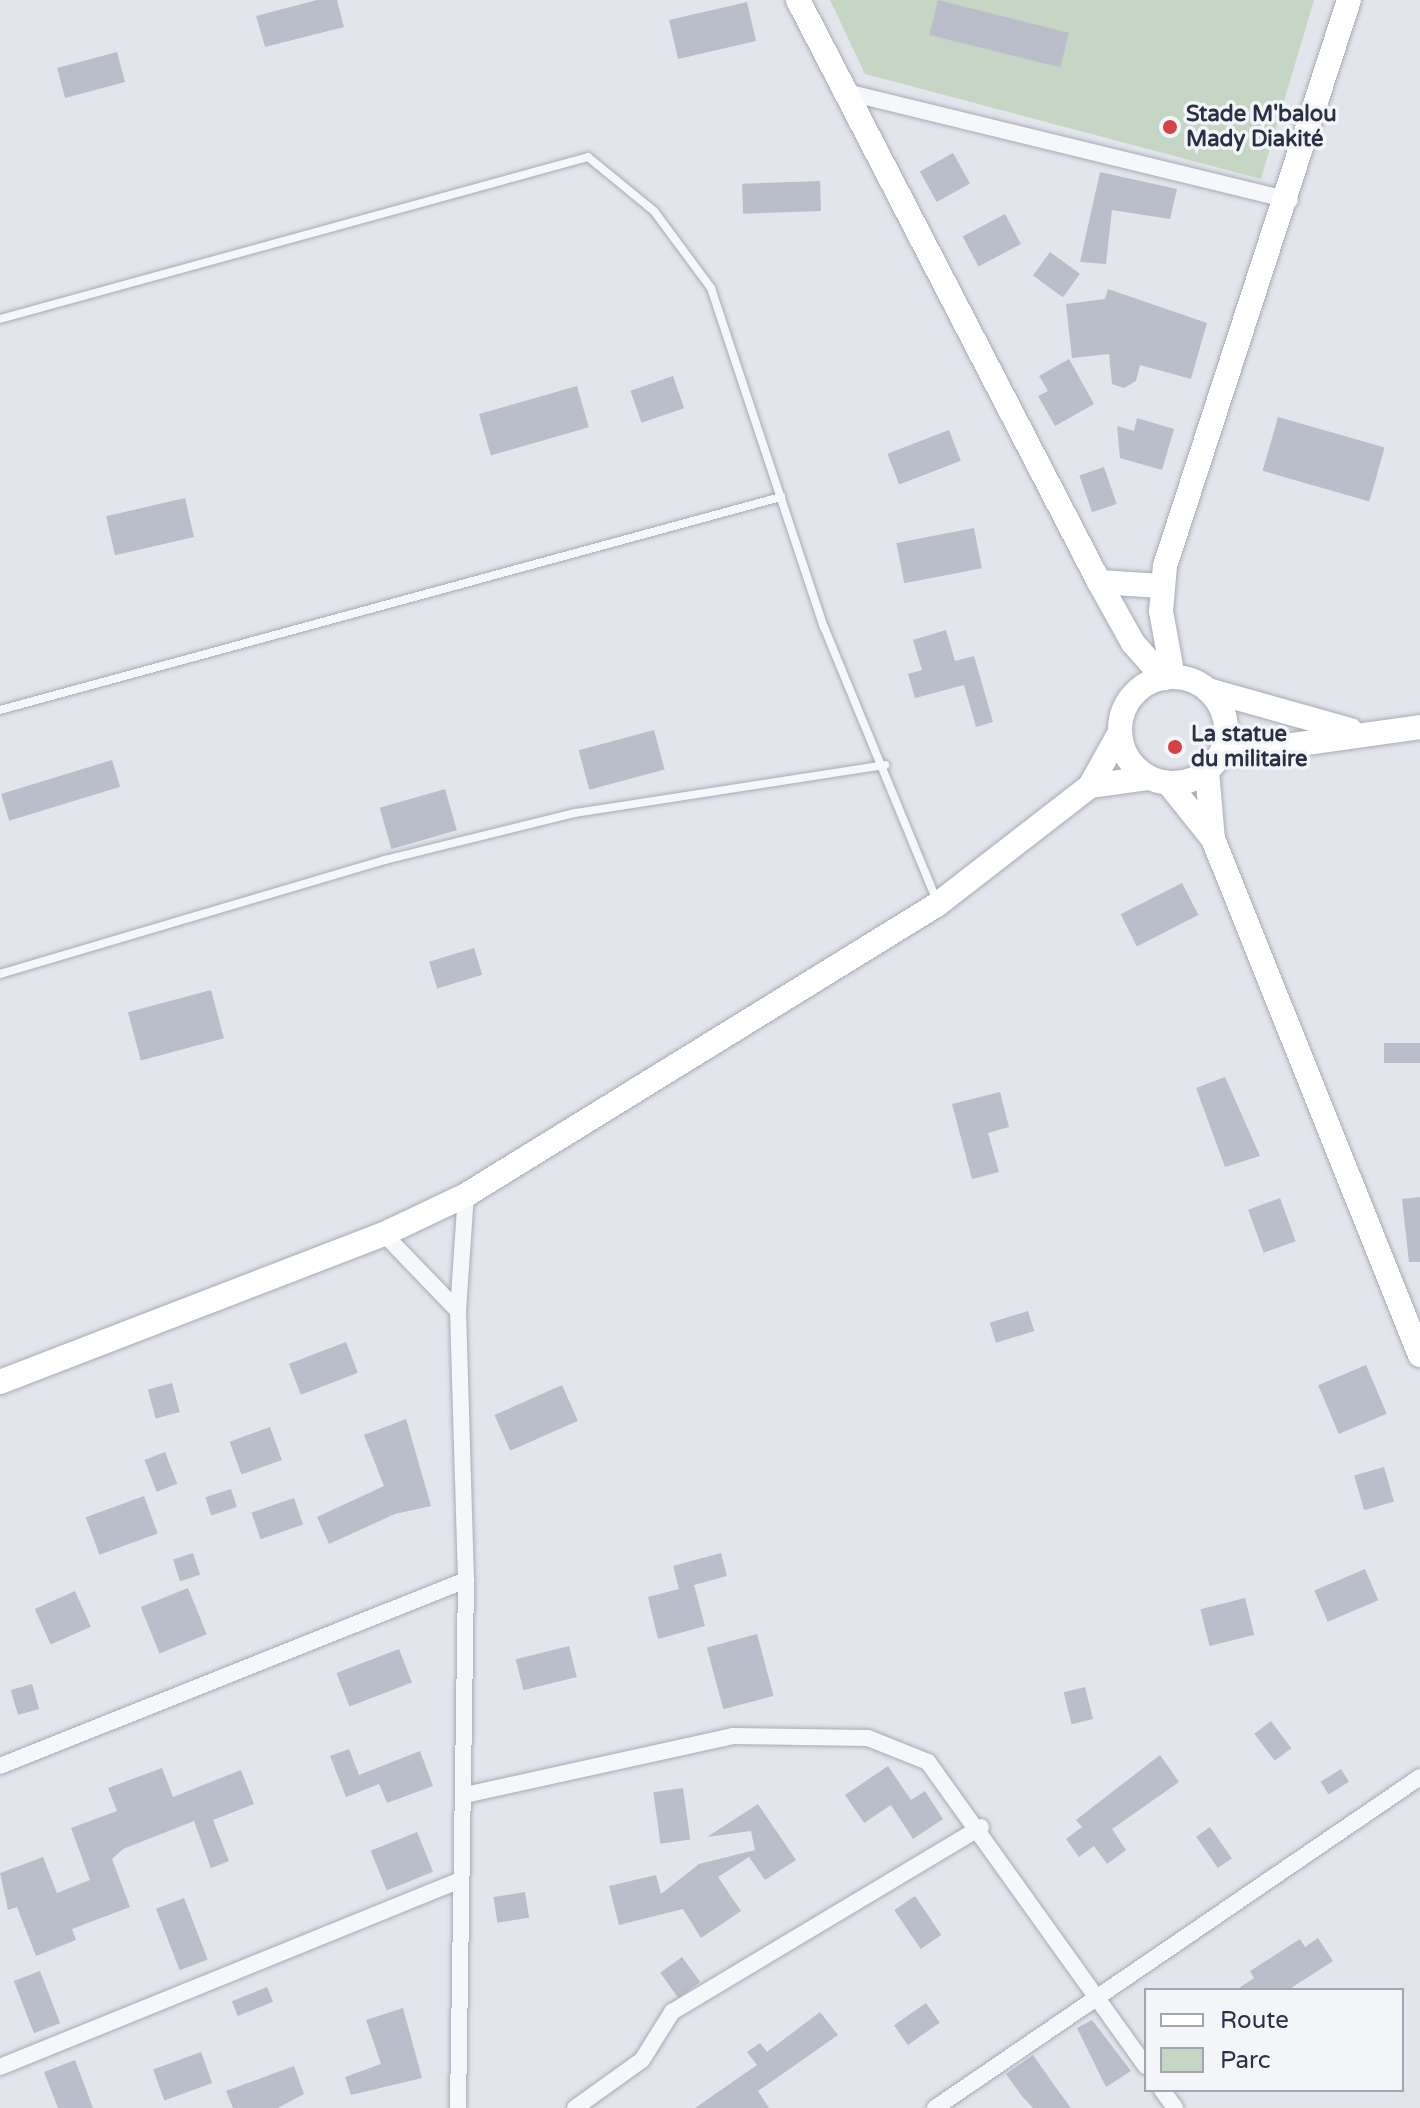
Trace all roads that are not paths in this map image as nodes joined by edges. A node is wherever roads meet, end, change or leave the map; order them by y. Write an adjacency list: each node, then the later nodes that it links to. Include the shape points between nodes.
1 (798, 0): 3 (street)
2 (1349, 0): 4 (street)
3 (846, 92): 4 (street); 7 (street)
4 (1290, 200): 8 (street)
5 (0, 319): 6 (lane, via 588,157 654,211 711,288)
6 (781, 497): 13 (lane); 18 (lane, via 824,627)
7 (1099, 582): 8 (street); 9 (street)
8 (1161, 586): 10 (street)
9 (1133, 643): 10 (street); 12 (street)
10 (1168, 677): 11 (street); 12 (street)
11 (1208, 690): 15 (street); 17 (street, via 1226,720)
12 (1133, 694): 16 (street)
13 (0, 710)
14 (1420, 727): 15 (street)
15 (1356, 732): 17 (street)
16 (1119, 734): 19 (street, via 1124,752); 20 (street)
17 (1214, 763): 19 (street); 21 (street)
18 (885, 765): 22 (lane); 23 (lane, via 575,813 385,860)
19 (1159, 781): 20 (street); 21 (street)
20 (1090, 786): 22 (street)
21 (1213, 839): 27 (street)
22 (938, 904): 24 (street)
23 (0, 974)
24 (466, 1195): 25 (street); 26 (street)
25 (384, 1234): 26 (street); 28 (street)
26 (458, 1311): 29 (street)
27 (1420, 1355)
28 (0, 1382)
29 (466, 1580): 30 (street); 32 (street)
30 (0, 1766)
31 (1420, 1777): 35 (street)
32 (465, 1795): 33 (street, via 733,1736 868,1738 928,1762); 34 (street)
33 (981, 1827): 35 (street); 39 (street, via 672,2012 642,2060)
34 (458, 1881): 37 (street); 38 (street)
35 (1096, 1993): 36 (street); 40 (street)
36 (1144, 2063)
37 (0, 2067)
38 (458, 2108)
39 (575, 2108)
40 (935, 2108)

